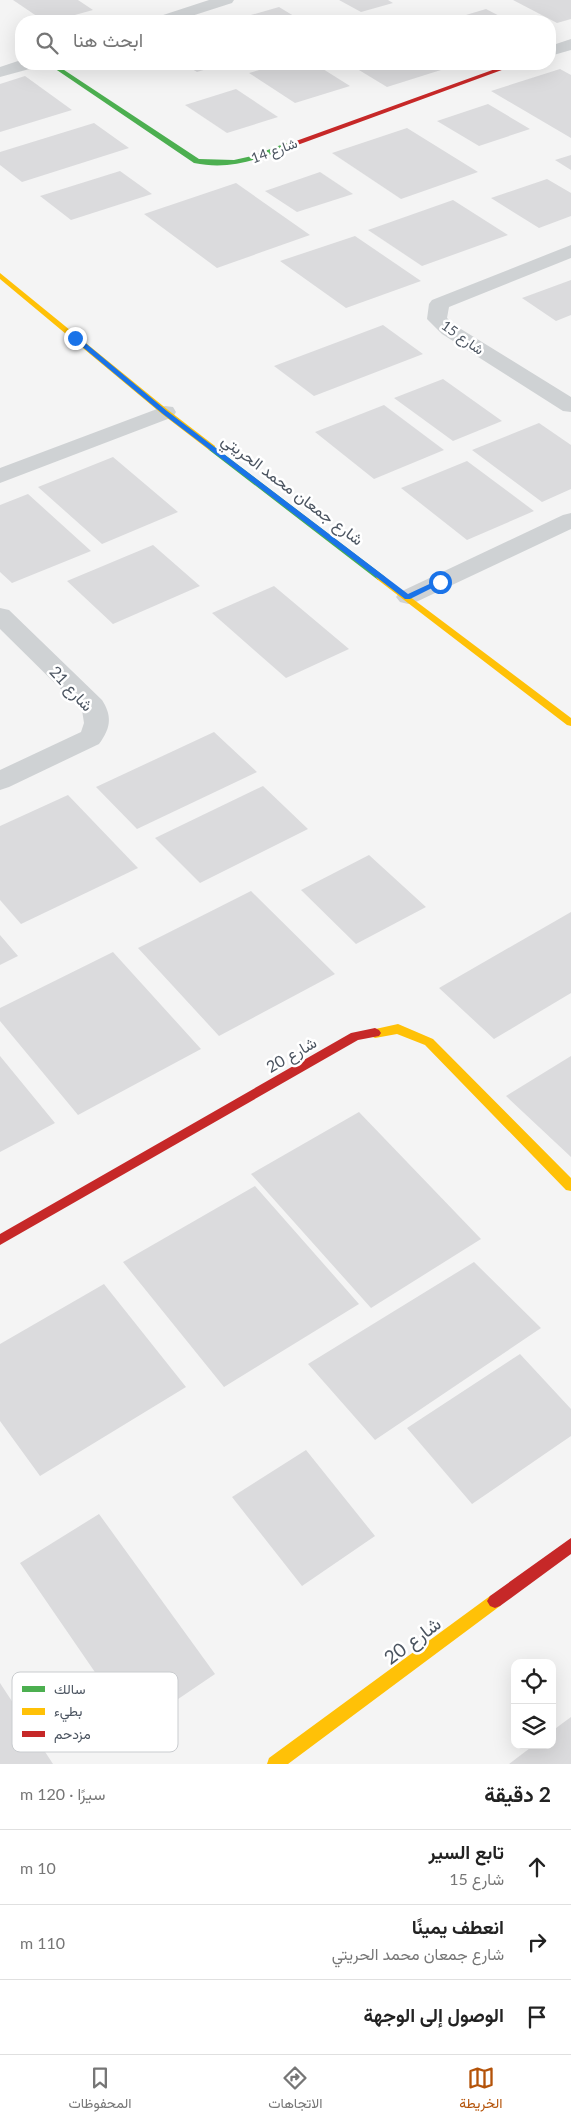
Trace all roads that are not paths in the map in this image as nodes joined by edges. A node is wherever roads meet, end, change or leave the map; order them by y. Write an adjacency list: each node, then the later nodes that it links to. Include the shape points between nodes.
1 (226, 0): 2 (street)
2 (179, 15)
3 (571, 44): 4 (street)
4 (556, 49)
5 (15, 68): 8 (street)
6 (60, 70): 7 (street, شارع 14, via 197,161 218,165 239,163)
7 (498, 70)
8 (0, 72)
9 (571, 251): 11 (street, شارع 15, via 439,304 437,318 449,330)
10 (0, 275): 12 (street, شارع جمعان محمد الحريتي)
11 (571, 406)
12 (165, 412): 13 (street); 15 (street, شارع جمعان محمد الحريتي)
13 (0, 476)
14 (571, 520): 15 (street)
15 (408, 597): 17 (street, شارع جمعان محمد الحريتي)
16 (0, 615): 18 (street, شارع 21, via 93,706 98,722 90,738)
17 (571, 723)
18 (0, 781)
19 (571, 1186): 20 (street, شارع 20, via 429,1042 398,1029 355,1036)
20 (0, 1240)
21 (571, 1545): 22 (street, شارع 20)
22 (275, 1764)

